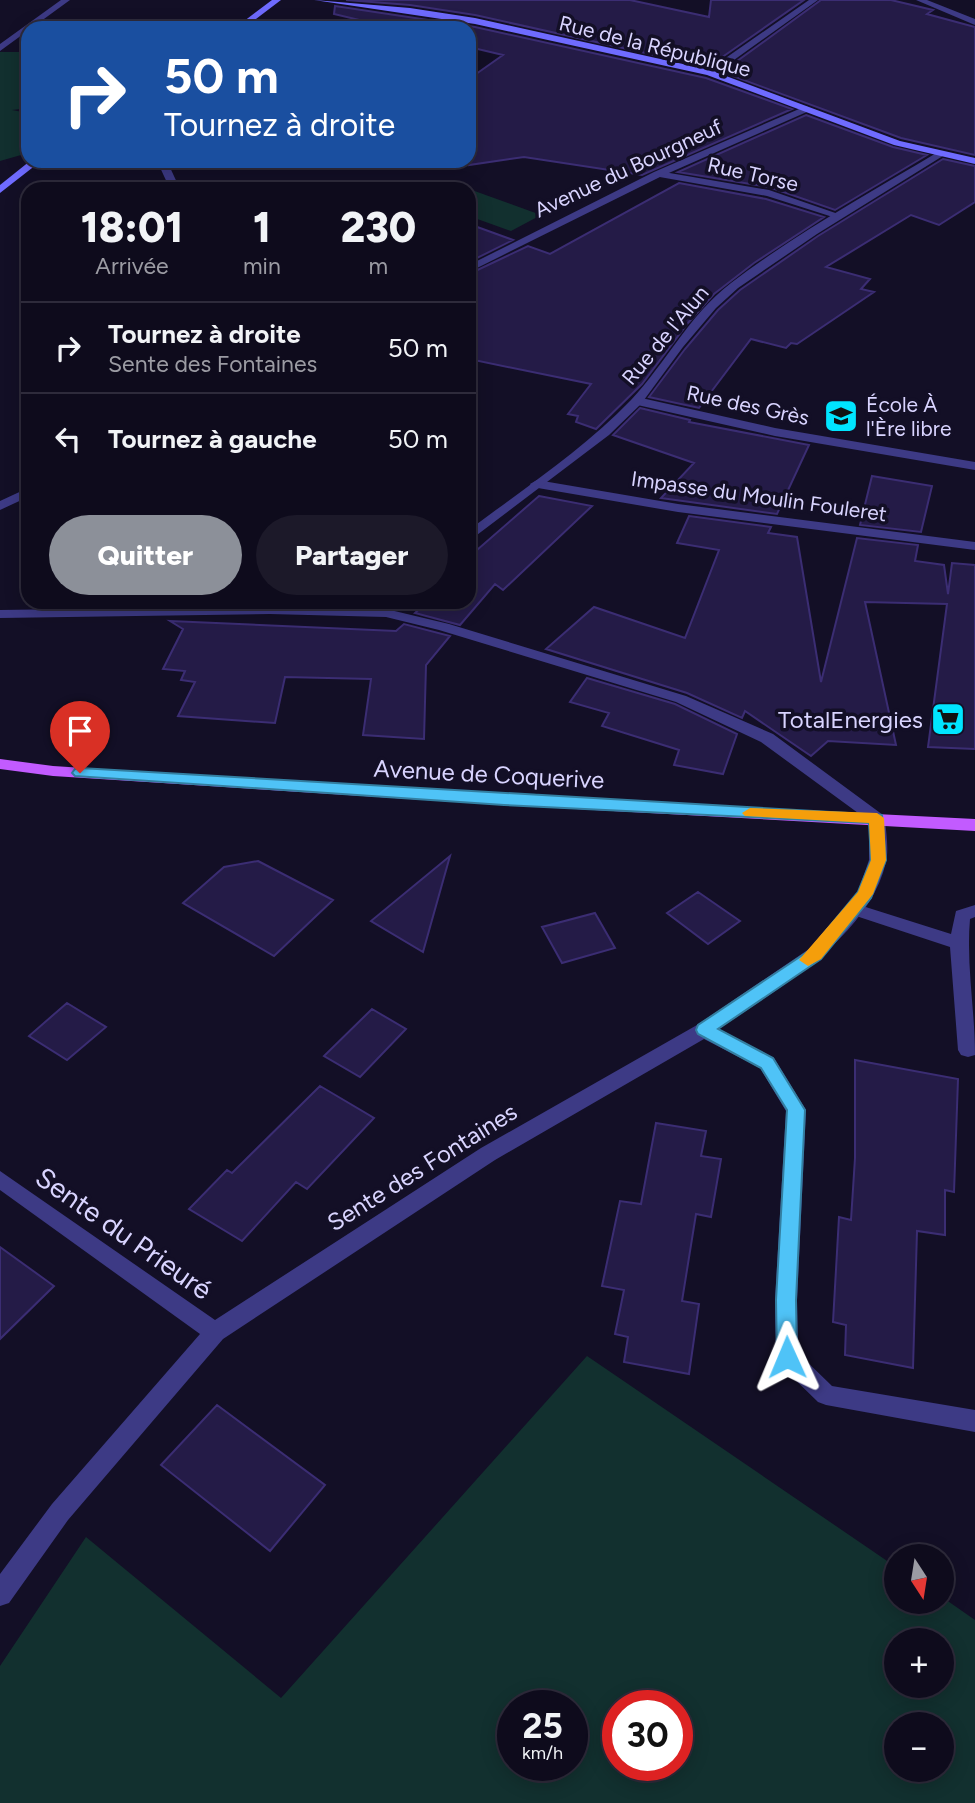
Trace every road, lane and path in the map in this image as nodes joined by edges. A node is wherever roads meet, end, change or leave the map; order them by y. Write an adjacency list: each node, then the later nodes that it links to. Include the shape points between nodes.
1 (66, 0): 6 (street)
2 (277, 0): 7 (street)
3 (318, 0): 8 (street, Rue de la République)
4 (814, 0): 13 (street)
5 (920, 0): 10 (street)
6 (37, 21)
7 (248, 21)
8 (475, 21)
9 (476, 21): 13 (street, Rue de la République)
10 (975, 22)
11 (21, 33): 12 (street)
12 (0, 48)
13 (710, 74): 14 (street, Rue de la République)
14 (806, 110): 15 (street, Rue de la République); 18 (street, Avenue du Bourgneuf)
15 (941, 154): 16 (street, Rue de la République); 20 (street, Rue de l'Alun)
16 (975, 161)
17 (27, 168): 19 (street)
18 (658, 174): 20 (street, Rue Torse, via 769,193); 21 (street, Avenue du Bourgneuf)
19 (0, 190)
20 (839, 216): 22 (street, Rue de l'Alun, via 768,261 712,306)
21 (476, 265)
22 (637, 401): 23 (street, Rue des Grès, via 775,432); 24 (street, Rue de l'Alun)
23 (975, 466)
24 (537, 484): 27 (street, Rue de l'Alun); 28 (street, Impasse du Moulin Fouleret, via 678,508)
25 (21, 496): 26 (street)
26 (0, 506)
27 (476, 532)
28 (975, 546)
29 (290, 609): 31 (street)
30 (396, 609): 33 (street, via 681,699 767,738)
31 (0, 614)
32 (0, 764): 33 (main road, Avenue de Coquerive, via 504,800)
33 (877, 818): 34 (main road, Avenue de Coquerive); 35 (street, Sente des Fontaines, via 878,860 866,894)
34 (975, 825)
35 (853, 909): 37 (street); 38 (street, Sente des Fontaines, via 816,954)
36 (975, 911): 37 (street, via 962,915)
37 (959, 943): 39 (street)
38 (704, 1030): 41 (street, Sente des Fontaines, via 488,1154); 42 (street, via 767,1063 796,1110 787,1357 826,1395)
39 (968, 1050)
40 (0, 1179): 41 (street, Sente du Prieuré)
41 (215, 1332): 43 (street, Sente des Fontaines, via 60,1512)
42 (975, 1421)
43 (0, 1594)

